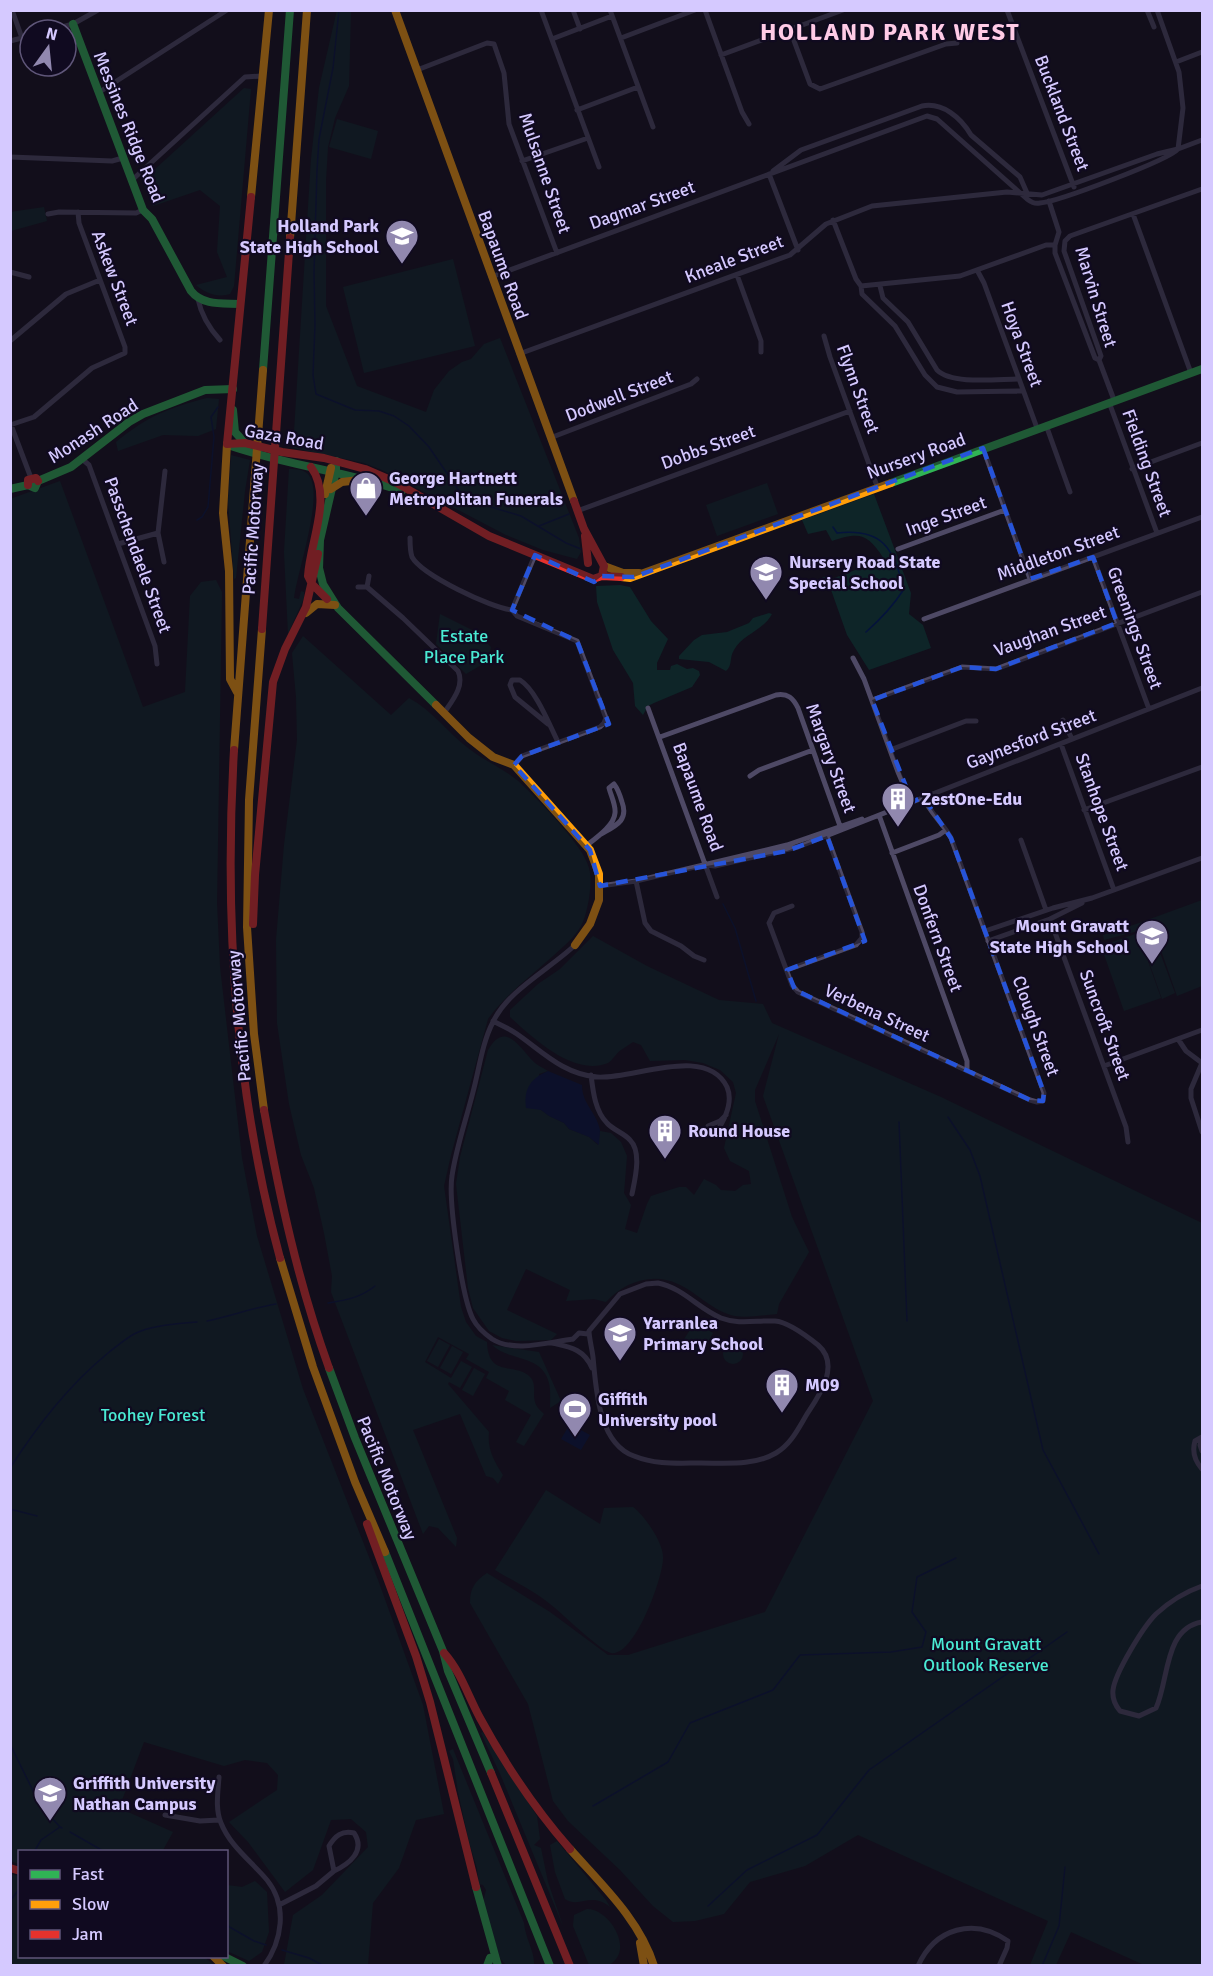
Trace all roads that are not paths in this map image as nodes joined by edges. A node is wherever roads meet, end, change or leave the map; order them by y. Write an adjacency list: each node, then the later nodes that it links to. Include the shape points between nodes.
1 (12, 10): 18 (street)
2 (98, 10): 17 (street)
3 (227, 10): 32 (street)
4 (269, 10): 30 (main road)
5 (290, 10): 138 (main road, Pacific Motorway)
6 (307, 10): 180 (main road, Pacific Motorway, via 249,800)
7 (395, 10): 29 (main road, Bapaume Road)
8 (541, 10): 24 (street)
9 (573, 10): 20 (street)
10 (695, 10): 23 (street)
11 (705, 10): 27 (street)
12 (843, 10): 21 (street)
13 (1007, 10): 45 (street, Buckland Street)
14 (1147, 10): 19 (street)
15 (1157, 10): 28 (street)
16 (611, 13): 20 (street); 23 (street)
17 (78, 22)
18 (18, 27)
19 (1154, 27)
20 (580, 29): 24 (street)
21 (790, 30): 25 (street, via 810,82 820,89); 27 (street)
22 (78, 36): 32 (main road, Messines Ridge Road)
23 (621, 38): 31 (street)
24 (552, 39): 33 (street)
25 (957, 43)
26 (1203, 52): 28 (street)
27 (721, 55): 34 (street)
28 (1176, 62): 38 (street, via 1183,108)
29 (417, 70): 41 (street, Mulsanne Street, via 487,43 494,44 504,73 508,122); 62 (main road, Bapaume Road)
30 (262, 76): 44 (street, via 245,77); 67 (main road)
31 (638, 87): 33 (street); 35 (street)
32 (98, 93): 40 (main road, Messines Ridge Road)
33 (577, 110): 36 (street)
34 (749, 124)
35 (653, 127)
36 (588, 138): 41 (street); 42 (street)
37 (1203, 140): 38 (street)
38 (1178, 149): 45 (street); 47 (street, via 1163,160)
39 (10, 157): 40 (street)
40 (123, 158): 44 (main road, Messines Ridge Road)
41 (522, 161): 57 (street, Mulsanne Street)
42 (598, 167)
43 (769, 174): 48 (street, Dagmar Street, via 931,116); 48 (street, Dagmar Street, via 801,150 933,105 946,110 1020,177); 56 (street); 57 (street, Dagmar Street)
44 (131, 181): 50 (main road, Messines Ridge Road)
45 (1073, 184): 47 (street, Buckland Street); 48 (street, via 1042,195)
46 (1203, 189): 53 (street)
47 (1076, 192): 49 (street)
48 (1023, 193): 49 (street, via 1032,202); 54 (street, Kneale Street, via 872,206)
49 (1048, 201): 55 (street, Marvin Street, via 1059,232)
50 (143, 210): 51 (street); 66 (main road, Messines Ridge Road)
51 (78, 212): 52 (street); 63 (street, Askew Street)
52 (48, 214)
53 (1133, 214): 73 (street, Marvin Street, via 1070,236 1065,242 1064,251); 75 (street)
54 (833, 220): 56 (street, Kneale Street); 64 (street)
55 (1055, 245): 58 (street, via 1048,244); 73 (street, Marvin Street, via 1095,358)
56 (798, 250): 60 (street, Kneale Street)
57 (557, 252): 62 (street, Dagmar Street)
58 (977, 270): 65 (street, via 958,277); 77 (street, Hoya Street)
59 (10, 273): 61 (street)
60 (737, 275): 71 (street, via 761,341); 72 (street, Kneale Street)
61 (29, 276)
62 (490, 277): 72 (main road, Bapaume Road)
63 (100, 280): 70 (street, via 66,294); 83 (street, Askew Street, via 125,353 92,368 34,417)
64 (861, 286): 65 (street); 79 (street, via 862,296 895,326 925,375 937,387 957,392)
65 (880, 286): 77 (street, via 883,298 908,322 943,375)
66 (198, 299): 67 (main road); 69 (street, Messines Ridge Road)
67 (240, 304): 78 (main road)
68 (824, 336): 82 (street, Flynn Street)
69 (220, 340)
70 (10, 342)
71 (761, 352)
72 (519, 354): 86 (main road, Bapaume Road)
73 (1100, 360): 80 (street, Marvin Street)
74 (1203, 369): 75 (main road, Nursery Road)
75 (1191, 374): 80 (main road, Nursery Road)
76 (697, 379): 86 (street, Dodwell Street)
77 (1019, 379): 79 (street, Hoya Street)
78 (233, 389): 81 (main road); 91 (main road, Monash Road, via 205,390 143,414)
79 (1023, 391): 85 (street, Hoya Street)
80 (1111, 401): 84 (main road, Nursery Road); 94 (street, Fielding Street)
81 (232, 402): 87 (main road, via 235,429); 89 (main road)
82 (850, 411): 99 (street, Flynn Street); 105 (street, Dobbs Street)
83 (11, 425): 98 (street)
84 (1046, 425): 85 (main road, Nursery Road); 102 (street)
85 (1037, 428): 90 (main road, Nursery Road)
86 (550, 438): 105 (main road, Bapaume Road)
87 (245, 443): 89 (main road, Gaza Road); 92 (main road, Gaza Road)
88 (1203, 443): 94 (street)
89 (227, 444): 93 (main road, Gaza Road); 138 (main road, via 223,513 229,571 230,679)
90 (983, 448): 99 (main road, Nursery Road); 104 (street)
91 (82, 459): 98 (main road, Monash Road, via 60,473); 112 (street, Passchendaele Street, via 88,465)
92 (336, 461): 96 (main road); 103 (main road, Gaza Road, via 378,474)
93 (307, 465): 96 (main road, Gaza Road); 107 (main road, via 318,476)
94 (1132, 469): 110 (street, Fielding Street)
95 (165, 471): 109 (street)
96 (333, 471): 97 (main road, Gaza Road); 101 (main road); 107 (main road)
97 (369, 480): 101 (main road, via 348,480); 103 (main road, Gaza Road)
98 (32, 481): 100 (main road, Monash Road)
99 (877, 486): 121 (main road, Nursery Road)
100 (10, 489)
101 (332, 489): 114 (main road)
102 (1070, 492)
103 (428, 502): 115 (main road, Gaza Road, via 489,536)
104 (1005, 510): 113 (street, Inge Street); 125 (street)
105 (577, 511): 108 (main road, Bapaume Road)
106 (1203, 517): 110 (street, Middleton Street)
107 (319, 519): 126 (main road, via 308,571)
108 (584, 529): 118 (main road, Bapaume Road); 119 (main road, Bapaume Road)
109 (158, 532): 112 (street); 117 (street)
110 (1156, 533): 116 (street, Middleton Street)
111 (410, 538): 131 (street, via 416,562 449,585 500,609)
112 (118, 544): 136 (street, Passchendaele Street, via 155,646)
113 (898, 549)
114 (318, 555): 126 (main road); 130 (main road, via 322,582)
115 (535, 555): 120 (main road, Gaza Road); 131 (street)
116 (1093, 557): 125 (street, Middleton Street); 134 (street, Greenings Street)
117 (164, 562)
118 (587, 564): 119 (main road); 120 (main road, Gaza Road); 123 (main road)
119 (602, 564): 121 (main road, Nursery Road, via 623,573); 124 (main road)
120 (564, 566): 123 (main road, Gaza Road)
121 (641, 573): 124 (main road, Nursery Road, via 630,578)
122 (369, 576): 128 (street)
123 (588, 576): 124 (main road)
124 (602, 576)
125 (1030, 579): 133 (street, Middleton Street)
126 (312, 584): 130 (main road); 132 (main road)
127 (358, 587): 128 (street)
128 (366, 587): 142 (street, via 458,671 460,684)
129 (1203, 592): 134 (street, Vaughan Street)
130 (337, 607): 132 (main road, via 315,604); 142 (main road)
131 (512, 610): 148 (street, via 517,616 577,641 605,714 602,726)
132 (300, 619): 180 (main road, via 273,682)
133 (924, 619)
134 (1117, 623): 139 (street, Vaughan Street, via 996,669 962,668); 141 (street, Greenings Street)
135 (853, 658): 139 (street)
136 (157, 664)
137 (1203, 688): 141 (street, Gaynesford Street)
138 (238, 694): 204 (main road, Pacific Motorway, via 231,819 231,917 236,1008 250,1118 265,1203 287,1287 320,1390)
139 (872, 699): 151 (street)
140 (648, 708): 146 (street, Bapaume Road)
141 (1149, 709): 147 (street, Gaynesford Street)
142 (444, 713): 152 (main road, via 481,748)
143 (1063, 720): 147 (street)
144 (976, 721): 151 (street, via 966,721)
145 (548, 724): 145 (street, via 514,696 512,680 519,679 525,684); 148 (street)
146 (660, 737): 150 (street, Margary Street, via 783,694 794,699); 168 (street, Bapaume Road)
147 (1072, 739): 149 (street, Gaynesford Street)
148 (558, 742): 152 (street, via 522,756)
149 (1061, 744): 155 (street, Gaynesford Street); 157 (street, Stanhope Street)
150 (813, 750): 154 (street); 160 (street, Margary Street)
151 (890, 750): 156 (street)
152 (514, 765): 165 (main road)
153 (1203, 767): 157 (street)
154 (750, 776)
155 (923, 797): 156 (street, Gaynesford Street); 161 (street, Clough Street)
156 (911, 802): 158 (street, Gaynesford Street)
157 (1084, 810): 171 (street, Stanhope Street)
158 (879, 815): 159 (street, Gaynesford Street); 166 (street, Donfern Street)
159 (870, 818): 160 (street, Gaynesford Street); 163 (street, Gaynesford Street)
160 (840, 826): 168 (street, Gaynesford Street, via 791,844)
161 (946, 830): 166 (street); 177 (street, Clough Street)
162 (601, 834): 162 (street, via 615,814 609,789 614,785 624,814 617,825); 165 (street)
163 (827, 836): 168 (street, Gaynesford Street, via 787,851); 182 (street, via 862,938 856,945)
164 (1021, 840): 175 (street)
165 (586, 846): 170 (main road, via 597,863)
166 (892, 853): 188 (street, Donfern Street, via 968,1061)
167 (1203, 858): 171 (street)
168 (706, 865): 169 (street, Gaynesford Street); 172 (street, Bapaume Road)
169 (636, 881): 170 (street, Gaynesford Street); 181 (street, via 648,928)
170 (600, 886): 179 (main road, via 589,930)
171 (1114, 890): 173 (street)
172 (717, 897)
173 (1092, 898): 175 (street); 176 (street)
174 (792, 906): 182 (street, Verbena Street, via 774,913 769,921)
175 (1047, 910): 177 (street)
176 (1050, 919): 178 (street); 187 (street, Suncroft Street)
177 (985, 931): 178 (street, Clough Street)
178 (988, 941): 190 (street, Clough Street, via 1044,1093)
179 (575, 945): 183 (street, via 507,1002)
180 (249, 947): 207 (main road, Pacific Motorway, via 264,1110 300,1280 355,1438)
181 (704, 960)
182 (787, 970): 188 (street, Verbena Street, via 793,987 800,993)
183 (493, 1021): 189 (street, via 552,1061); 197 (street, via 452,1177 451,1198 465,1293 473,1320 492,1339 511,1344)
184 (1203, 1030): 185 (street)
185 (1178, 1039): 186 (street); 187 (street)
186 (1202, 1063): 192 (street, via 1191,1098)
187 (1104, 1066): 193 (street, Suncroft Street)
188 (966, 1071): 190 (street, Verbena Street)
189 (591, 1075): 191 (street, via 700,1068 723,1080 729,1092); 194 (street, via 600,1114 607,1124 631,1140 637,1156)
190 (1041, 1102)
191 (726, 1115)
192 (1203, 1132)
193 (1128, 1142)
194 (632, 1194)
195 (588, 1334): 196 (street, via 579,1333); 198 (street); 200 (street, via 620,1294 658,1283 668,1285 721,1318 777,1321 819,1346 827,1362 823,1389 788,1444 775,1454 749,1462 687,1464 631,1456 604,1425)
196 (573, 1340): 197 (street); 199 (street)
197 (549, 1343): 199 (street)
198 (591, 1345): 199 (street, via 586,1351); 200 (street)
199 (578, 1350): 200 (street)
200 (593, 1372)
201 (1202, 1437): 202 (street); 203 (street, via 1195,1441 1194,1450 1197,1462)
202 (1203, 1451)
203 (1203, 1466)
204 (365, 1507): 213 (main road, via 365,1519 430,1702); 217 (main road, Pacific Motorway)
205 (1203, 1586): 206 (street, via 1175,1598 1155,1614 1140,1636 1115,1680 1114,1703 1120,1711 1138,1716 1156,1708 1176,1642 1191,1625)
206 (1203, 1622)
207 (443, 1651): 214 (main road, via 454,1664 516,1780 622,1907); 218 (main road, Pacific Motorway)
208 (219, 1777): 210 (street)
209 (165, 1815): 210 (street)
210 (219, 1820): 212 (street, via 249,1863 267,1880)
211 (334, 1871): 211 (street, via 329,1846 340,1834 354,1833 355,1858); 212 (street, via 316,1886)
212 (279, 1905): 215 (street, via 279,1938)
213 (488, 1935): 219 (main road); 223 (main road)
214 (639, 1938): 224 (main road); 225 (main road)
215 (272, 1955): 221 (street); 222 (street)
216 (227, 1958): 220 (main road)
217 (548, 1962)
218 (568, 1962)
219 (490, 1963)
220 (243, 1965)
221 (264, 1965)
222 (270, 1965)
223 (498, 1965)
224 (644, 1965)
225 (654, 1965)
226 (918, 1965): 227 (street, via 932,1943 942,1936 969,1929 984,1929 1008,1941)
227 (999, 1965)

